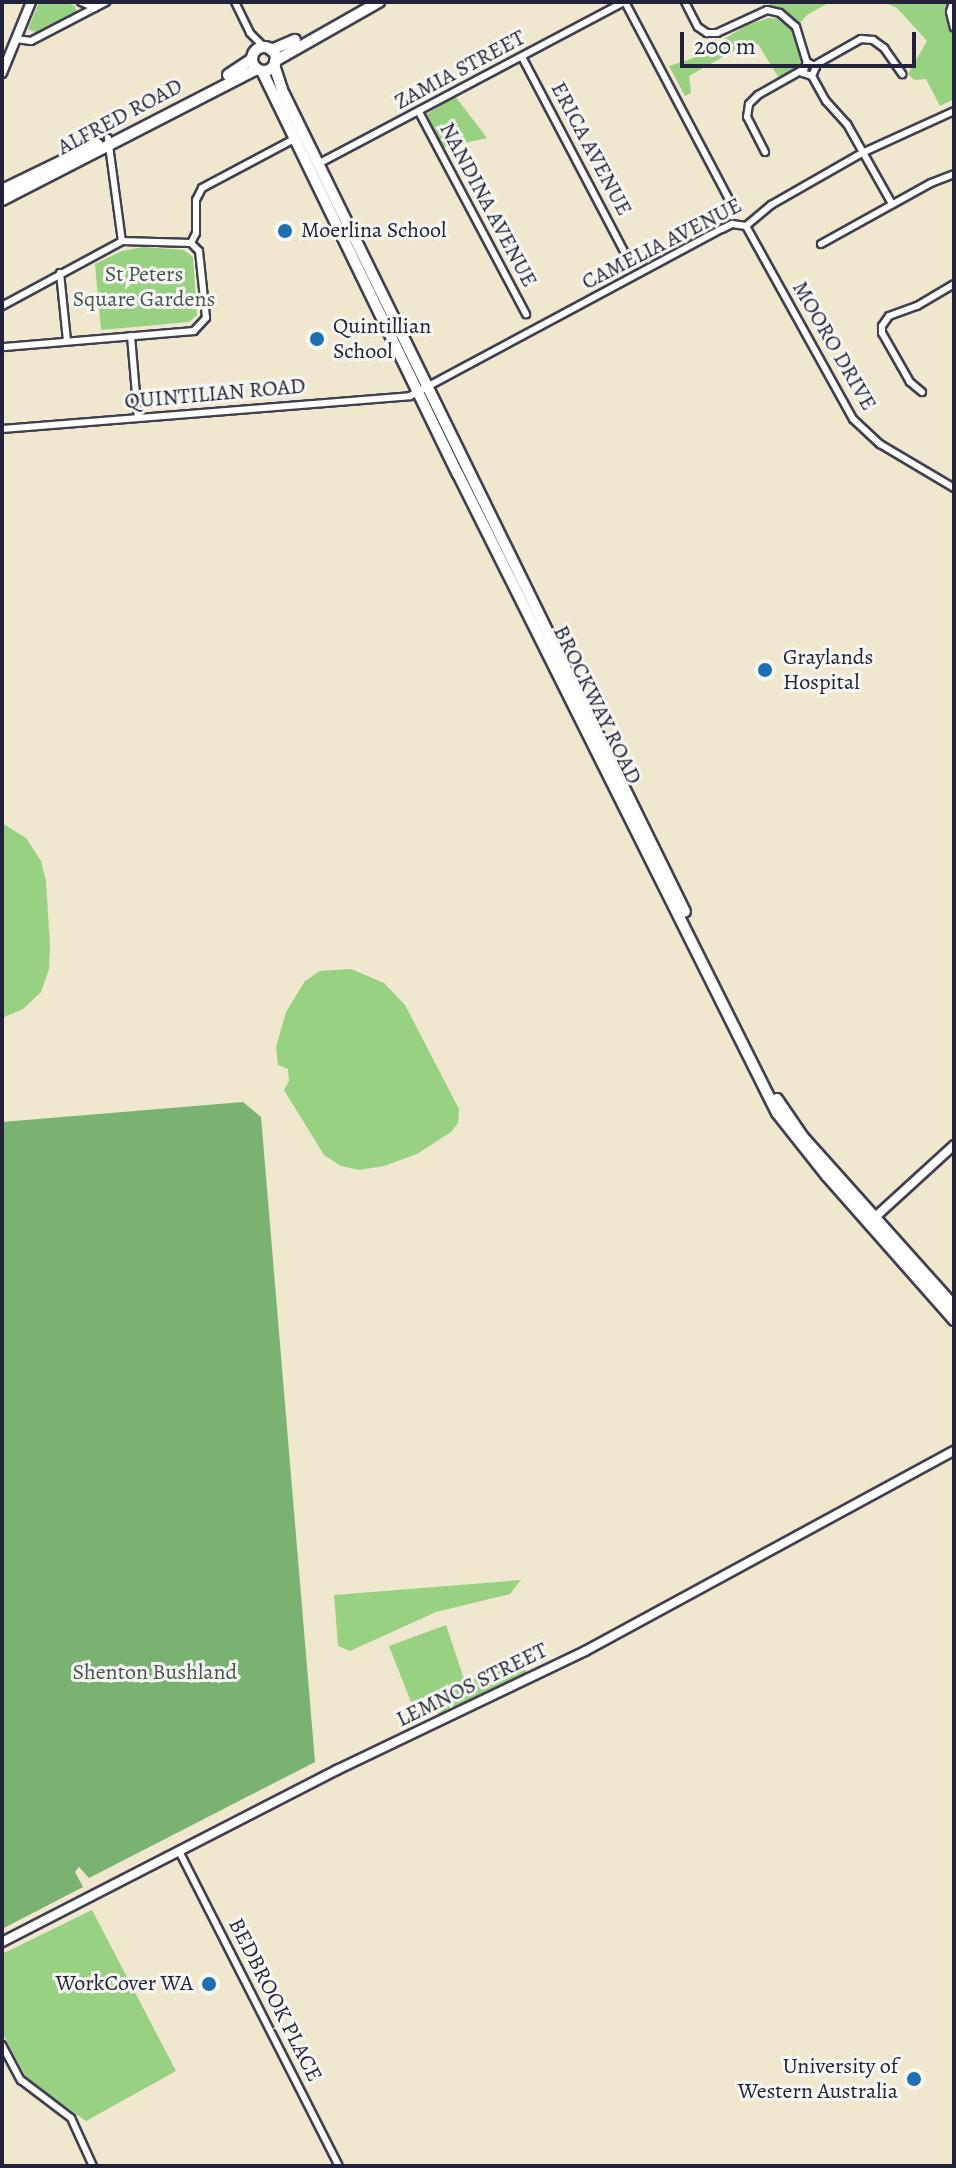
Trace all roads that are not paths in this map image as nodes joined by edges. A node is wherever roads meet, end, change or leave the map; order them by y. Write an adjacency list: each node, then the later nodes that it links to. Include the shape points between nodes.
1 (31, 2): 13 (street)
2 (81, 2): 11 (street)
3 (106, 2): 11 (street)
4 (235, 2): 14 (street, via 250,33)
5 (365, 2): 14 (main road, ALFRED ROAD)
6 (379, 2): 17 (main road, ALFRED ROAD)
7 (624, 2): 15 (street, ZAMIA STREET); 35 (street)
8 (685, 2): 10 (street, via 707,33 717,33)
9 (953, 2): 12 (street)
10 (767, 6): 16 (street, via 796,27)
11 (95, 8): 13 (street, via 31,41)
12 (954, 28)
13 (16, 39): 21 (street)
14 (267, 49): 17 (main road); 19 (main road, ALFRED ROAD, via 254,52)
15 (522, 57): 25 (street, ZAMIA STREET); 40 (street, ERICA AVENUE)
16 (807, 62): 18 (street); 20 (street)
17 (275, 63): 19 (main road, ALFRED ROAD); 26 (main road, BROCKWAY ROAD)
18 (815, 65): 22 (street, via 861,39 873,40); 23 (street)
19 (257, 66): 26 (main road, BROCKWAY ROAD); 27 (main road, ALFRED ROAD)
20 (802, 70): 23 (street); 28 (street, via 749,104 747,117)
21 (2, 73)
22 (902, 74)
23 (812, 76): 29 (street)
24 (954, 111): 29 (street, CAMELIA AVENUE)
25 (419, 112): 30 (street, ZAMIA STREET); 44 (street, NANDINA AVENUE)
26 (300, 136): 30 (main road, BROCKWAY ROAD); 38 (street, via 202,188)
27 (109, 142): 32 (main road, ALFRED ROAD); 33 (main road, ALFRED ROAD); 37 (street)
28 (765, 152)
29 (862, 153): 34 (street); 36 (street, CAMELIA AVENUE, via 771,205)
30 (314, 166): 48 (main road, BROCKWAY ROAD)
31 (954, 174): 34 (street)
32 (2, 190)
33 (2, 200)
34 (892, 204): 39 (street)
35 (732, 205)
36 (746, 226): 48 (street, CAMELIA AVENUE, via 722,229); 52 (street, MOORO DRIVE, via 853,419 880,444)
37 (122, 241): 38 (street); 41 (street)
38 (191, 243): 45 (street, via 200,258 206,318 202,326)
39 (821, 244)
40 (628, 259)
41 (60, 273): 43 (street); 46 (street)
42 (954, 284): 49 (street, via 889,316 882,326 910,382)
43 (2, 306)
44 (526, 314)
45 (131, 336): 46 (street); 50 (street)
46 (67, 341): 47 (street)
47 (2, 347)
48 (424, 389): 50 (street, QUINTILIAN ROAD, via 410,396); 54 (main road, BROCKWAY ROAD, via 776,1098)
49 (922, 392)
50 (138, 418): 51 (street, QUINTILIAN ROAD)
51 (2, 429)
52 (954, 488)
53 (954, 1145): 54 (street)
54 (872, 1220): 55 (main road, BROCKWAY ROAD); 56 (main road, BROCKWAY ROAD)
55 (954, 1306)
56 (954, 1320)
57 (954, 1451): 58 (street, LEMNOS STREET, via 585,1651)
58 (179, 1851): 59 (street, LEMNOS STREET); 62 (street, BEDBROOK PLACE)
59 (2, 1942)
60 (2, 2045): 61 (street, via 21,2080 71,2118)
61 (93, 2166)
62 (339, 2166)

